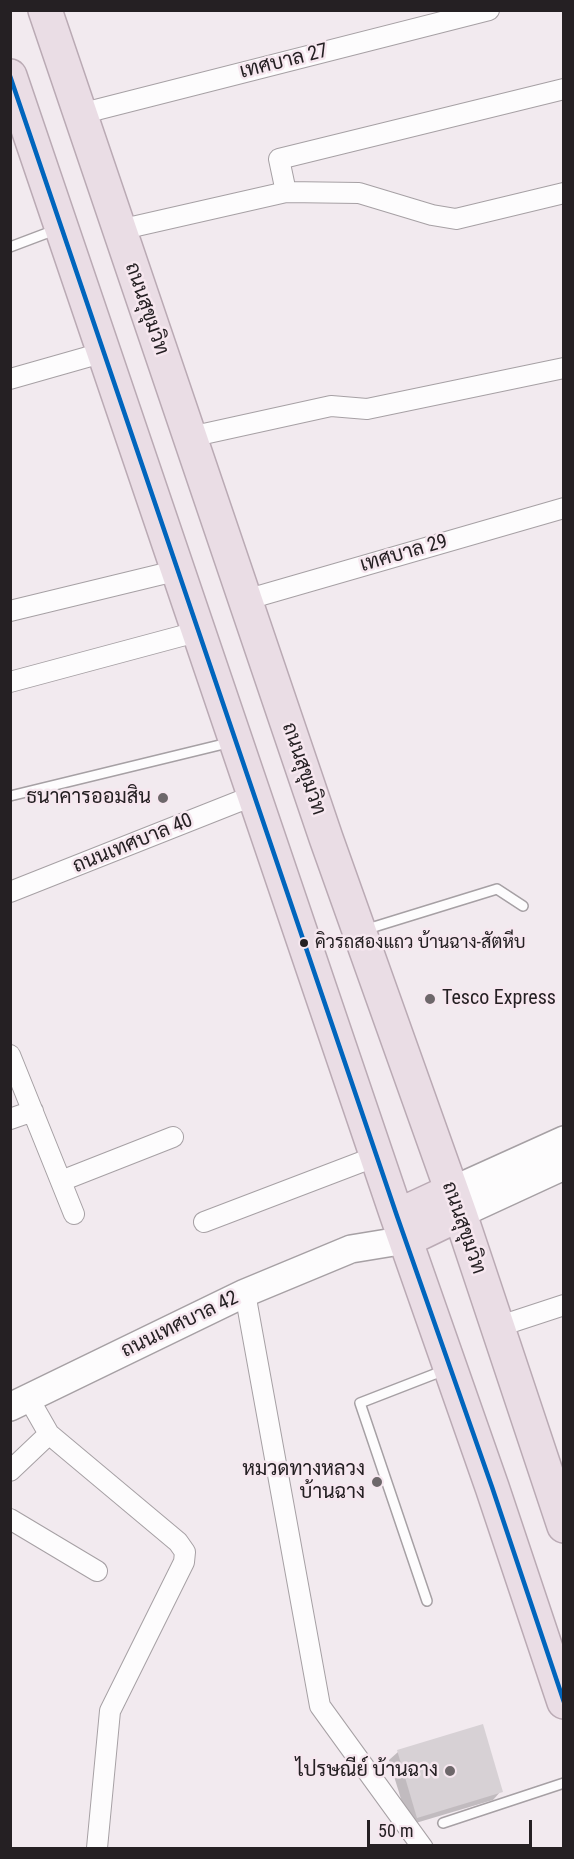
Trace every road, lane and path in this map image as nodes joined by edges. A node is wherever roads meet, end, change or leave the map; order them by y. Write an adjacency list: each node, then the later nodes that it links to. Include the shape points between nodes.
1 (45, 10): 5 (highway, ถนนสุขุมวิท)
2 (489, 10): 5 (street, เทศบาล 27)
3 (10, 76): 8 (highway)
4 (564, 89): 6 (street, via 279,159)
5 (80, 114): 9 (highway, ถนนสุขุมวิท)
6 (286, 192): 7 (street, via 359,193 456,219); 9 (street)
7 (564, 193)
8 (63, 227): 10 (lane); 11 (highway)
9 (119, 230): 14 (highway, ถนนสุขุมวิท)
10 (10, 247)
11 (105, 352): 13 (street); 16 (highway)
12 (564, 369): 14 (street, via 367,409 331,406)
13 (10, 379)
14 (189, 436): 17 (highway, ถนนสุขุมวิท)
15 (564, 508): 17 (street, เทศบาล 29)
16 (179, 570): 18 (street); 19 (highway)
17 (245, 600): 26 (highway, ถนนสุขุมวิท)
18 (10, 611)
19 (200, 631): 20 (street); 21 (highway)
20 (10, 682)
21 (237, 741): 22 (highway); 23 (lane)
22 (255, 795): 24 (street, ถนนเทศบาล 40); 32 (highway)
23 (10, 796)
24 (10, 892)
25 (524, 906): 26 (lane, via 497,890)
26 (359, 932): 35 (highway, ถนนสุขุมวิท)
27 (10, 1055): 28 (street)
28 (33, 1111): 29 (street); 34 (street)
29 (10, 1119)
30 (173, 1137): 34 (street)
31 (564, 1140): 35 (street)
32 (377, 1156): 37 (street); 38 (highway)
33 (564, 1166): 35 (street)
34 (61, 1181): 36 (street)
35 (455, 1202): 38 (highway); 41 (highway, ถนนสุขุมวิท)
36 (74, 1214)
37 (204, 1222)
38 (402, 1228): 39 (street, ถนนเทศบาล 42); 42 (highway)
39 (245, 1293): 43 (street, ถนนเทศบาล 42); 55 (street, via 320,1706)
40 (564, 1305): 41 (street)
41 (497, 1327): 46 (highway, ถนนสุขุมวิท)
42 (450, 1368): 50 (lane, via 360,1403); 51 (highway)
43 (20, 1403): 44 (street)
44 (49, 1434): 45 (street); 54 (street, via 185,1552 184,1562 110,1711)
45 (10, 1471)
46 (558, 1493): 48 (highway, ถนนสุขุมวิท)
47 (10, 1519): 49 (street)
48 (564, 1526)
49 (97, 1571)
50 (427, 1601)
51 (564, 1702)
52 (564, 1783): 53 (lane)
53 (443, 1823)
54 (97, 1848)
55 (423, 1848)

